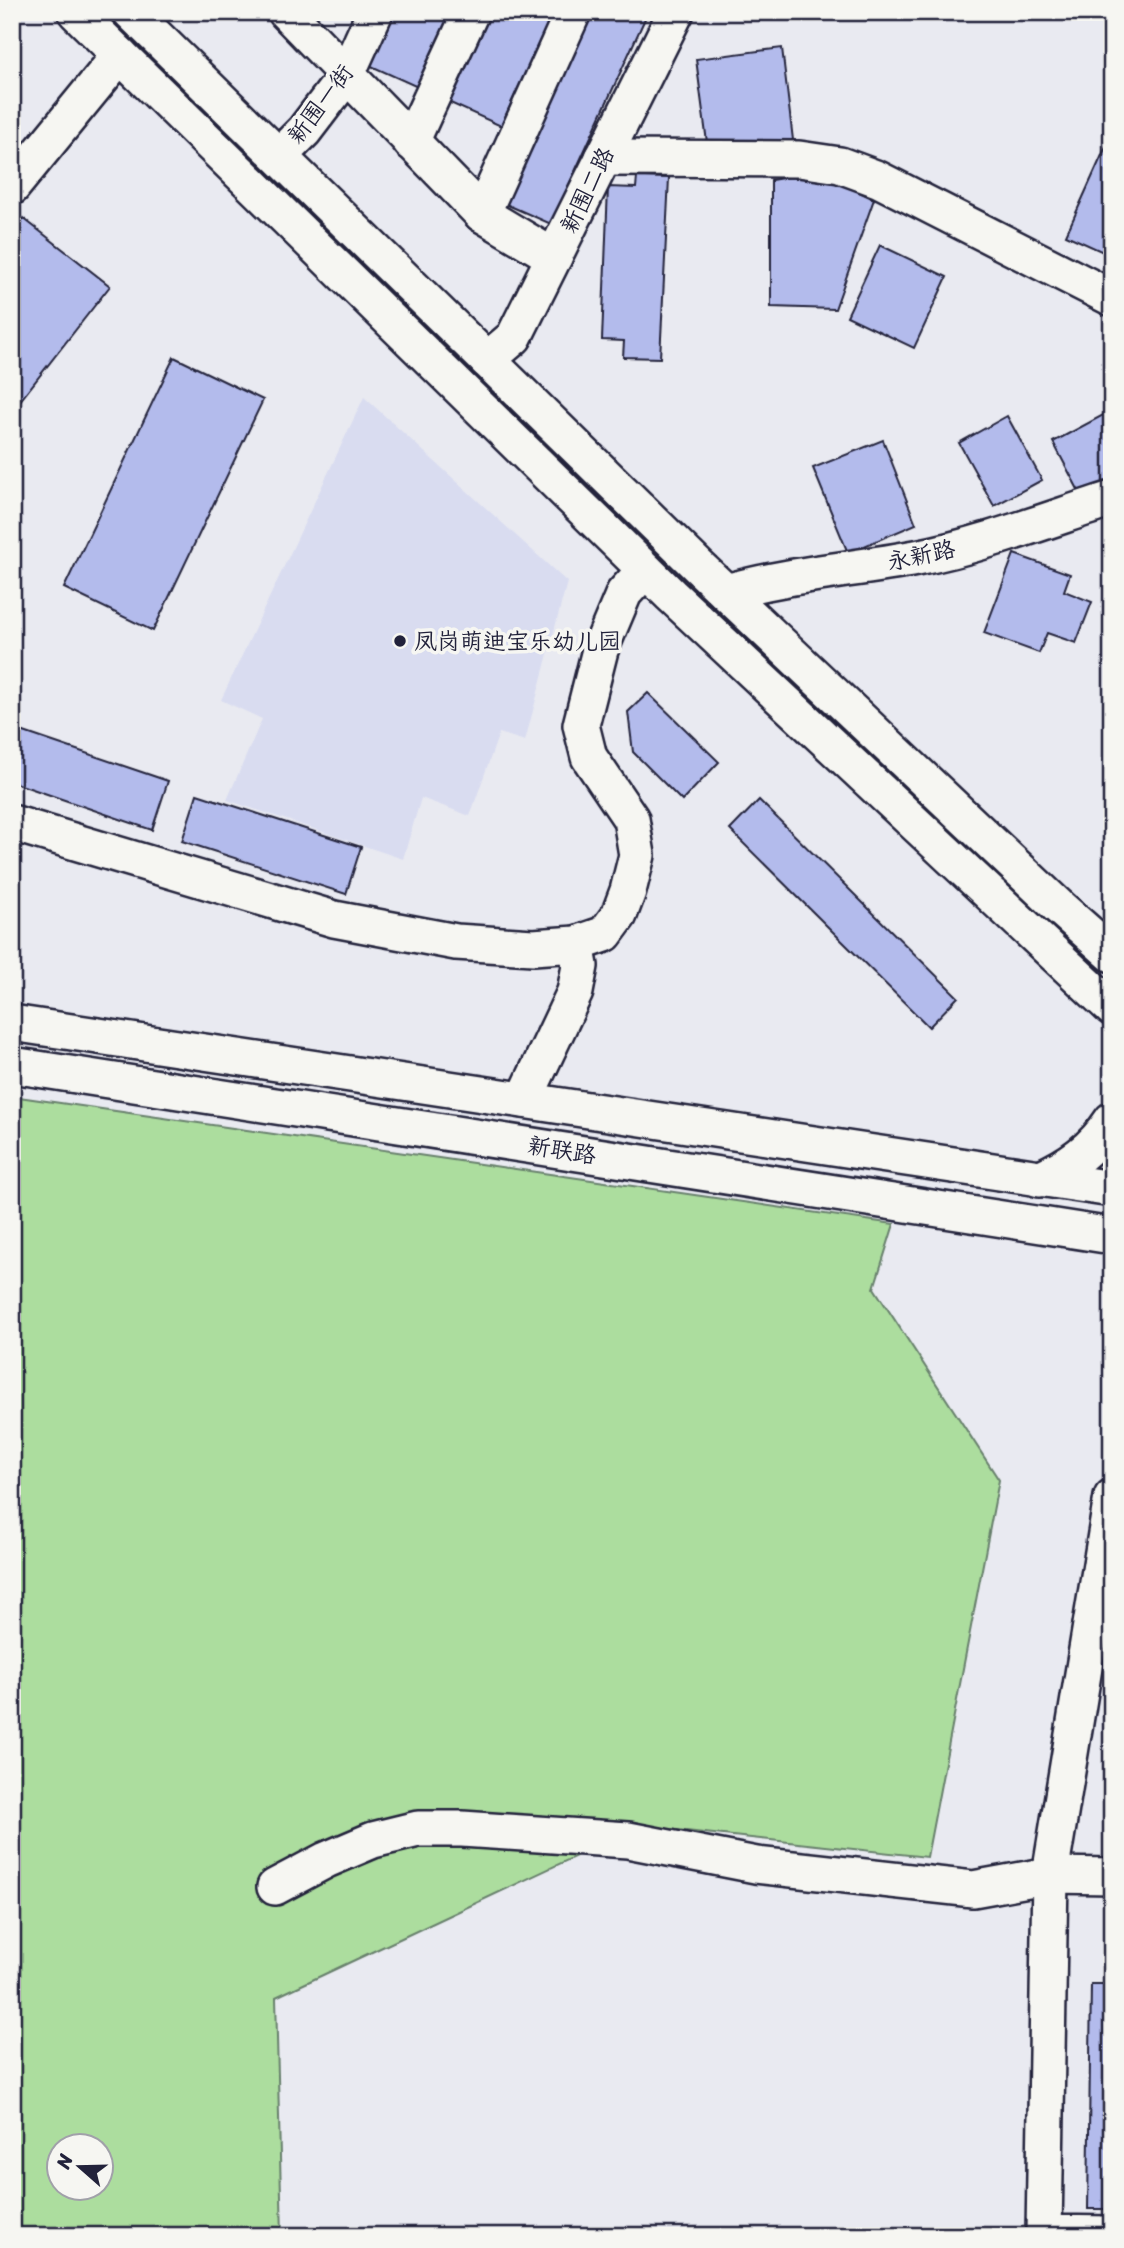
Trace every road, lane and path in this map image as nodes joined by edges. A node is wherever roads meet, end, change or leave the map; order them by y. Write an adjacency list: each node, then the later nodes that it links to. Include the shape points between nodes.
1 (76, 12): 8 (street)
2 (131, 12): 11 (street)
3 (286, 12): 9 (street)
4 (375, 12): 9 (street, 新围一街)
5 (471, 12): 10 (street)
6 (573, 12): 14 (street)
7 (676, 12): 12 (street, 新围二路)
8 (120, 55): 13 (street); 19 (street)
9 (346, 76): 10 (street); 11 (street, 新围一街)
10 (411, 142): 14 (street)
11 (279, 156): 17 (street)
12 (603, 158): 15 (street, 新围二路); 16 (street, via 799,159 840,165 878,179)
13 (12, 187)
14 (482, 214): 15 (street)
15 (554, 257): 17 (street, 新围二路, via 514,337)
16 (1112, 298)
17 (487, 360): 20 (street)
18 (1112, 499): 20 (street, 永新路, via 917,558 762,582)
19 (645, 570): 22 (street, via 624,593 600,650 582,725 589,757 631,819 637,855 619,915 605,934); 24 (street)
20 (726, 592): 23 (street)
21 (12, 823): 22 (street, via 334,919 457,942 533,947)
22 (576, 944): 27 (street, via 580,966 575,992)
23 (1112, 954)
24 (1112, 1008)
25 (12, 1023): 27 (street, 新联路)
26 (12, 1065): 31 (street, 新联路)
27 (524, 1100): 29 (street, 新联路)
28 (1112, 1120): 29 (street, via 1086,1152)
29 (1040, 1179): 30 (street, 新联路)
30 (1112, 1189)
31 (1112, 1236)
32 (1112, 1497): 33 (street)
33 (1050, 1875): 34 (street); 35 (street, via 973,1889 756,1865 628,1840 418,1829 373,1840); 36 (street, via 1044,2233)
34 (1112, 1876)
35 (275, 1887)
36 (1112, 2234)

